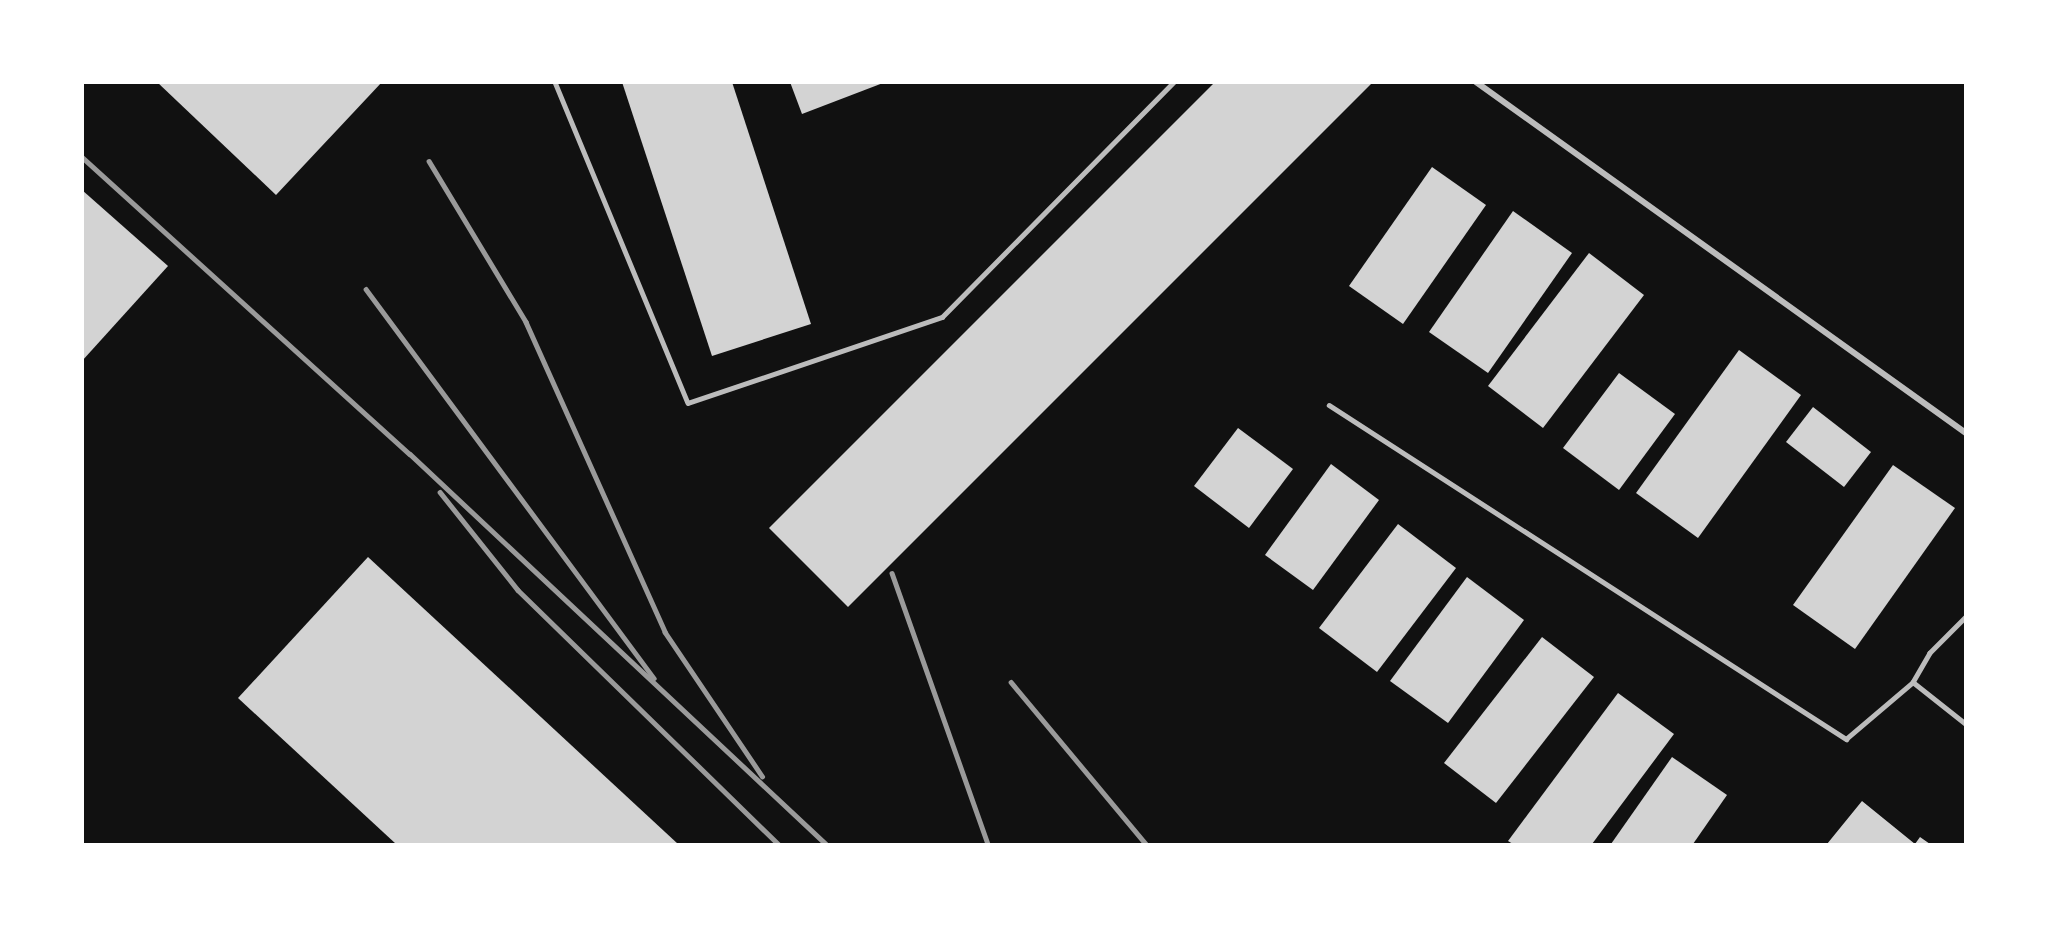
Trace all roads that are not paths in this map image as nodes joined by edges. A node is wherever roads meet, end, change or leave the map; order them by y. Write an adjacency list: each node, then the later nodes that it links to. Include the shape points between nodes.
1 (555, 82): 2 (lane, via 688,403 942,317)
2 (1174, 82)
3 (1476, 82): 5 (street)
4 (1329, 405): 7 (lane, via 1846,739)
5 (1965, 433)
6 (1965, 617): 7 (lane, via 1930,653)
7 (1913, 682): 8 (lane)
8 (1965, 724)

